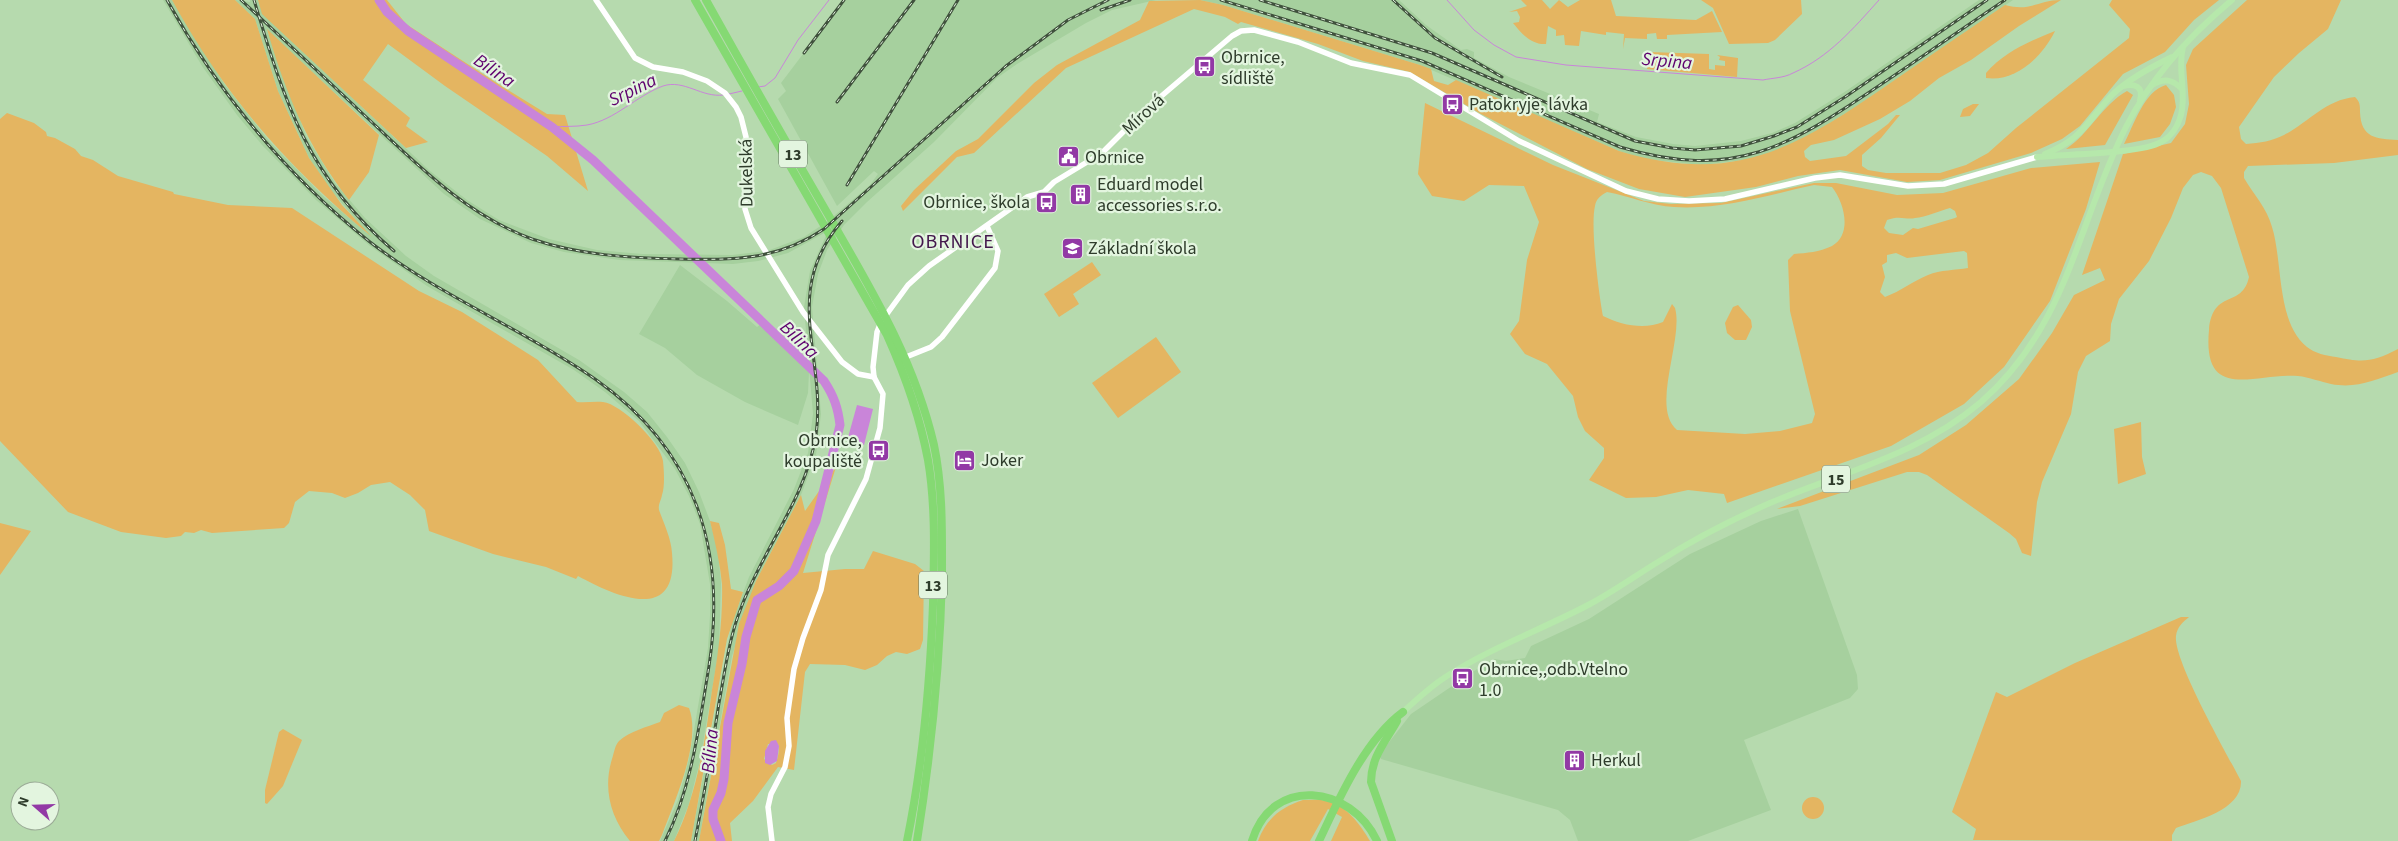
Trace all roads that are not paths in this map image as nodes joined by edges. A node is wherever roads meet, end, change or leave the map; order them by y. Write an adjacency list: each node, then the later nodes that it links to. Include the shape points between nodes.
1 (596, 0): 18 (street, Dukelská, via 635,58 653,67 689,74 719,88 736,107 746,137 744,209 752,228 803,312 842,362 858,374)
2 (689, 0): 6 (highway)
3 (695, 0): 6 (highway, 13)
4 (706, 0): 14 (highway, 13)
5 (2232, 0): 7 (main road, 15)
6 (712, 31): 14 (highway, 13)
7 (2184, 44): 8 (main road, 15); 11 (main road, via 2180,66)
8 (2174, 56): 9 (main road); 10 (main road, 15)
9 (2122, 86): 12 (main road, via 2132,84 2139,88); 13 (main road, via 2079,136)
10 (2151, 86): 11 (main road, via 2167,80); 12 (main road, 15)
11 (2182, 90): 13 (main road, via 2182,112 2177,126 2158,144)
12 (2140, 103): 19 (main road, 15, via 2112,158 2064,287 2045,324 2018,364 1968,413 1904,452 1788,496 1704,535 1572,614 1466,664 1426,691)
13 (2037, 157): 15 (street, Mírová, via 1944,184 1908,186 1840,175 1725,199 1689,201 1658,198 1626,191 1519,141 1410,75 1351,63 1298,42 1254,30 1232,36 1201,61 1102,153 1044,192 1027,197)
14 (818, 206): 16 (highway, 13, via 861,273); 16 (highway, 13, via 856,281)
15 (987, 226): 17 (street, via 998,251 994,268 942,337 931,347); 18 (street, Mírová, via 929,266 891,306 881,322 876,340)
16 (877, 309): 17 (highway, 13, via 891,326); 22 (highway, 13, via 905,376 922,435 933,518 933,595 927,701)
17 (906, 357): 23 (highway, 13, via 934,447 942,518 935,702)
18 (874, 377): 21 (street, via 883,394 880,428 866,479 828,554 821,590 802,638 786,718 789,746 785,768 768,807)
19 (1400, 716): 20 (highway, via 1372,745); 28 (highway, via 1377,753 1371,772 1371,782)
20 (1332, 819): 25 (highway); 26 (highway)
21 (772, 841)
22 (907, 841)
23 (917, 841)
24 (1252, 841): 27 (highway, via 1262,820 1277,806 1294,798 1314,795 1333,798 1351,807)
25 (1317, 841)
26 (1323, 841)
27 (1377, 841)
28 (1392, 841)

